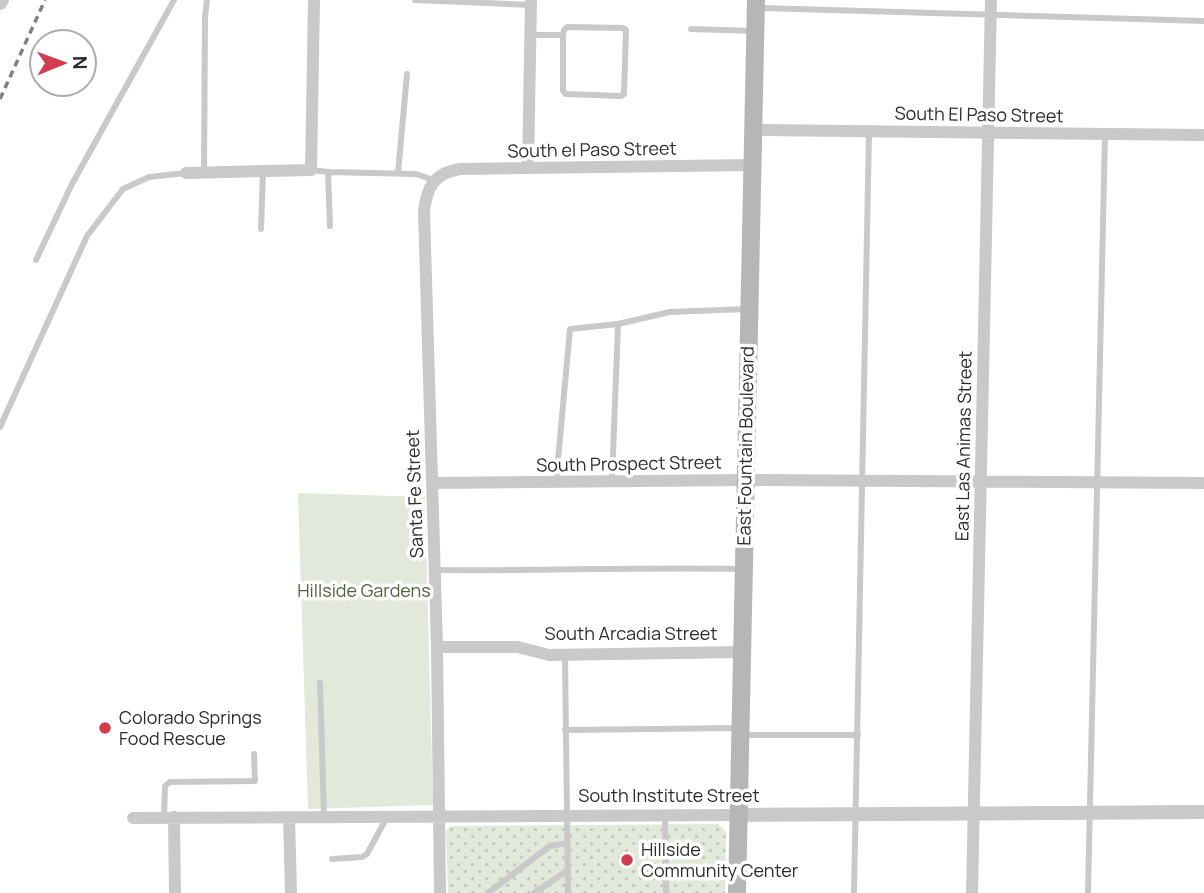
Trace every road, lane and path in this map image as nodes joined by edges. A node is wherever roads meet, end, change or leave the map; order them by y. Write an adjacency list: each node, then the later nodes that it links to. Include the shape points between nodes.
1 (174, 0): 31 (lane, via 72,184)
2 (207, 0): 26 (lane)
3 (314, 0): 22 (street)
4 (415, 0): 6 (lane)
5 (991, 0): 8 (street, East Las Animas Street)
6 (531, 3): 12 (street)
7 (756, 4): 8 (lane); 11 (main road, East Fountain Boulevard)
8 (991, 16): 9 (lane); 17 (street, East Las Animas Street)
9 (1204, 21)
10 (691, 29): 11 (lane)
11 (755, 31): 15 (main road, East Fountain Boulevard)
12 (530, 35): 13 (lane); 21 (street)
13 (563, 35): 13 (lane, via 568,27 626,30 624,93 566,94)
14 (407, 74): 27 (lane)
15 (753, 130): 16 (street, South El Paso Street); 20 (main road, East Fountain Boulevard)
16 (869, 132): 17 (street, South El Paso Street); 36 (lane)
17 (988, 133): 18 (street, South El Paso Street); 38 (street, East Las Animas Street)
18 (1105, 134): 19 (street, South El Paso Street); 40 (lane)
19 (1204, 135)
20 (752, 165): 21 (street, South el Paso Street); 32 (main road, East Fountain Boulevard)
21 (528, 168): 28 (street, South el Paso Street, via 451,170)
22 (311, 170): 23 (street); 24 (lane)
23 (263, 171): 26 (street); 30 (lane)
24 (328, 172): 27 (lane); 29 (lane)
25 (186, 173): 26 (street); 34 (lane, via 149,177 123,189 87,236)
26 (204, 173)
27 (398, 173): 28 (lane)
28 (434, 181): 42 (street, Santa Fe Street, via 424,211)
29 (330, 226)
30 (261, 229)
31 (36, 260)
32 (749, 309): 33 (lane, via 670,312); 35 (main road, East Fountain Boulevard)
33 (618, 324): 37 (lane); 39 (lane, via 569,329)
34 (0, 427)
35 (745, 480): 36 (street, South Prospect Street); 37 (street, South Prospect Street); 43 (main road, East Fountain Boulevard)
36 (862, 480): 38 (street, South Prospect Street); 51 (lane)
37 (612, 481): 39 (street, South Prospect Street)
38 (980, 481): 40 (street, South Prospect Street); 55 (street, East Las Animas Street)
39 (556, 482): 42 (street, South Prospect Street)
40 (1097, 483): 41 (street, South Prospect Street); 54 (lane)
41 (1204, 483)
42 (433, 484): 44 (street, Santa Fe Street)
43 (743, 569): 44 (lane); 46 (main road, East Fountain Boulevard)
44 (435, 570): 45 (street, Santa Fe Street)
45 (437, 647): 47 (street, South Arcadia Street, via 518,647); 56 (street, Santa Fe Street)
46 (741, 652): 47 (street, South Arcadia Street); 50 (main road, East Fountain Boulevard)
47 (565, 654): 49 (lane)
48 (320, 682): 61 (lane)
49 (565, 730): 50 (lane); 57 (lane)
50 (740, 732): 51 (lane); 59 (main road, East Fountain Boulevard)
51 (858, 735): 60 (lane)
52 (254, 754): 65 (lane, via 255,781 170,782 165,786)
53 (1204, 812): 54 (street, South Institute Street)
54 (1090, 813): 55 (street, South Institute Street); 79 (lane)
55 (974, 814): 60 (street, South Institute Street); 78 (street, East Las Animas Street)
56 (439, 815): 57 (street, South Institute Street); 62 (street, South Institute Street); 71 (street, Santa Fe Street)
57 (567, 815): 58 (street, South Institute Street); 66 (lane)
58 (665, 815): 59 (street, South Institute Street); 75 (lane)
59 (739, 815): 60 (street, South Institute Street); 76 (main road, East Fountain Boulevard)
60 (856, 815): 77 (lane)
61 (324, 816): 62 (street, South Institute Street); 63 (street, South Institute Street)
62 (388, 816): 67 (lane, via 368,854)
63 (289, 817): 65 (street, South Institute Street); 70 (street)
64 (133, 818): 65 (street, South Institute Street)
65 (169, 818): 69 (street)
66 (568, 843): 68 (lane); 72 (lane, via 550,846)
67 (332, 859)
68 (568, 870): 73 (lane); 74 (lane)
69 (175, 893)
70 (292, 893)
71 (440, 893)
72 (488, 893)
73 (534, 893)
74 (568, 893)
75 (666, 893)
76 (737, 893)
77 (854, 893)
78 (972, 893)
79 (1088, 893)

